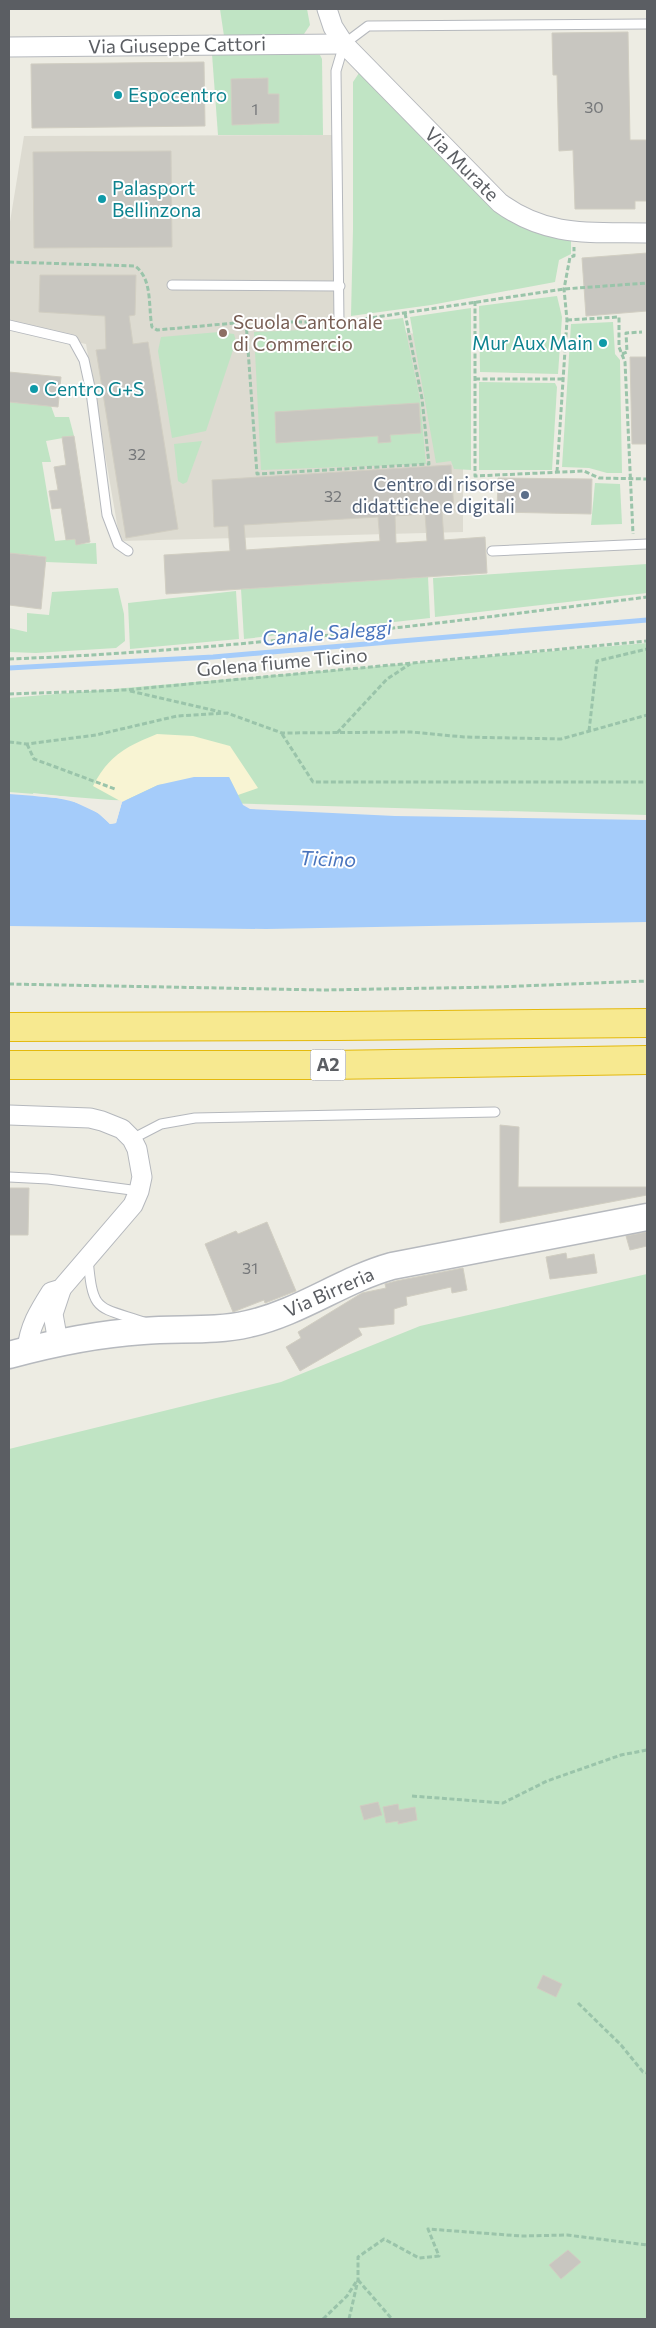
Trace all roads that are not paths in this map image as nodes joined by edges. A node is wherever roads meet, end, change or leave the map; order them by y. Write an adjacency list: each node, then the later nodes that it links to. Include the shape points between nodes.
1 (327, 9): 3 (street, Via Murate, via 332,27)
2 (647, 24): 3 (lane, via 368,26)
3 (344, 44): 4 (street, Via Giuseppe Cattori); 5 (street, Via Murate, via 500,203 516,214 558,230); 7 (lane, via 336,71)
4 (9, 47)
5 (647, 232)
6 (172, 285): 7 (lane)
7 (340, 286): 8 (lane)
8 (339, 322)
9 (9, 325): 11 (lane, via 73,340 84,360 107,515 118,544)
10 (647, 544): 12 (lane)
11 (128, 551)
12 (492, 551)
13 (647, 1023): 14 (highway, A2)
14 (9, 1027)
15 (647, 1060): 16 (highway, A2)
16 (9, 1065)
17 (496, 1112): 19 (lane, via 195,1118 161,1124)
18 (9, 1115): 19 (street, via 90,1118 115,1125)
19 (132, 1139): 21 (street, via 141,1168)
20 (9, 1177): 21 (lane)
21 (139, 1191): 23 (street, via 134,1205)
22 (647, 1216): 25 (street, Via Birreria, via 392,1266 359,1277 271,1318 246,1325)
23 (88, 1259): 24 (street); 25 (lane, via 91,1291 100,1306)
24 (61, 1289): 26 (street, via 53,1314); 27 (street, via 51,1292)
25 (167, 1330): 26 (street, Via Birreria)
26 (58, 1342): 27 (street, Via Birreria)
27 (18, 1352)

